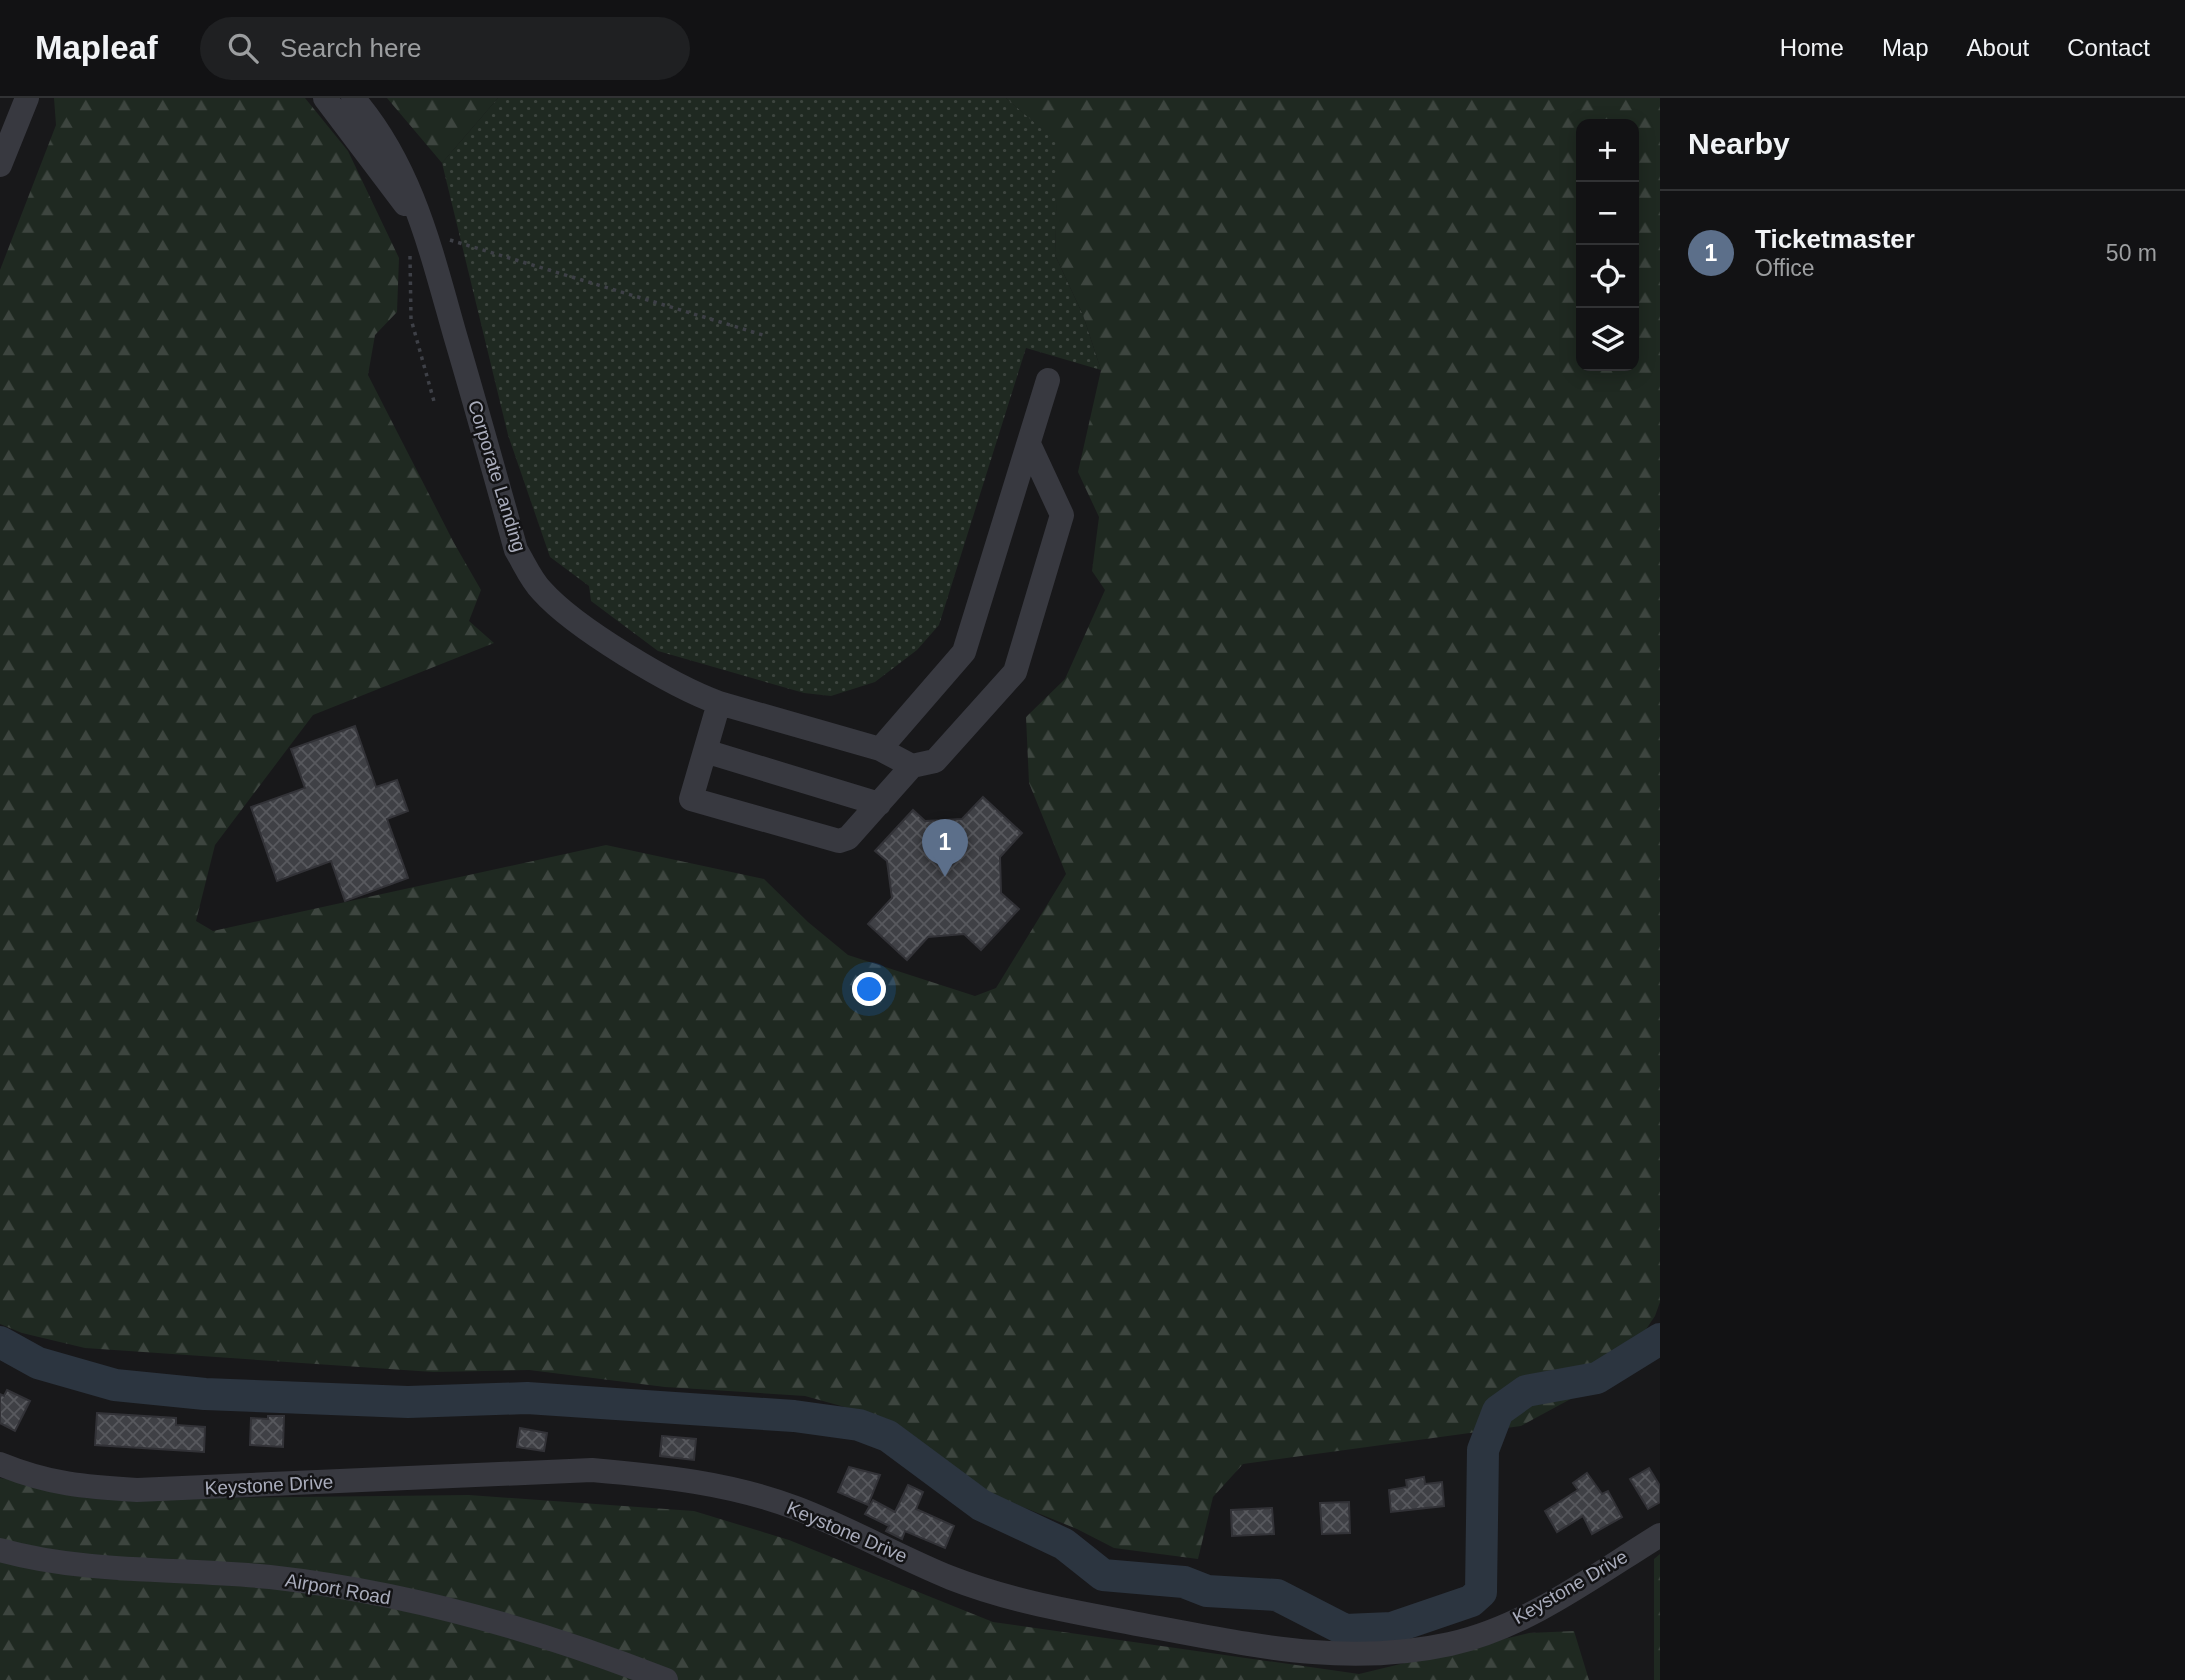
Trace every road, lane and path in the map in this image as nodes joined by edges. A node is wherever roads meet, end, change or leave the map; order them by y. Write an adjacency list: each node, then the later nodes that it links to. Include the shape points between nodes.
1 (27, 98): 4 (street)
2 (325, 98): 5 (street)
3 (353, 98): 5 (street, via 391,149)
4 (2, 157)
5 (426, 233): 6 (path); 8 (path, via 414,243 408,260 411,319); 10 (street, Corporate Landing, via 516,550 541,590 572,618 692,694)
6 (763, 335)
7 (1048, 380): 9 (street)
8 (435, 405)
9 (1028, 444): 11 (street, via 964,652); 13 (street, via 1062,515 1015,672 935,761)
10 (719, 703): 11 (street, Corporate Landing); 12 (street)
11 (880, 749): 13 (street, Corporate Landing)
12 (705, 751): 14 (street); 14 (street, via 691,799 839,841 848,838)
13 (912, 766): 14 (street)
14 (879, 804)
15 (0, 1464): 16 (street, Keystone Drive, via 40,1480 137,1490 592,1470 659,1476 727,1487 794,1507 950,1577 1054,1610 1328,1656 1452,1644 1521,1619)
16 (1660, 1535)
17 (0, 1550): 18 (street, Airport Road, via 84,1565 272,1578 397,1598 555,1640)
18 (666, 1680)

